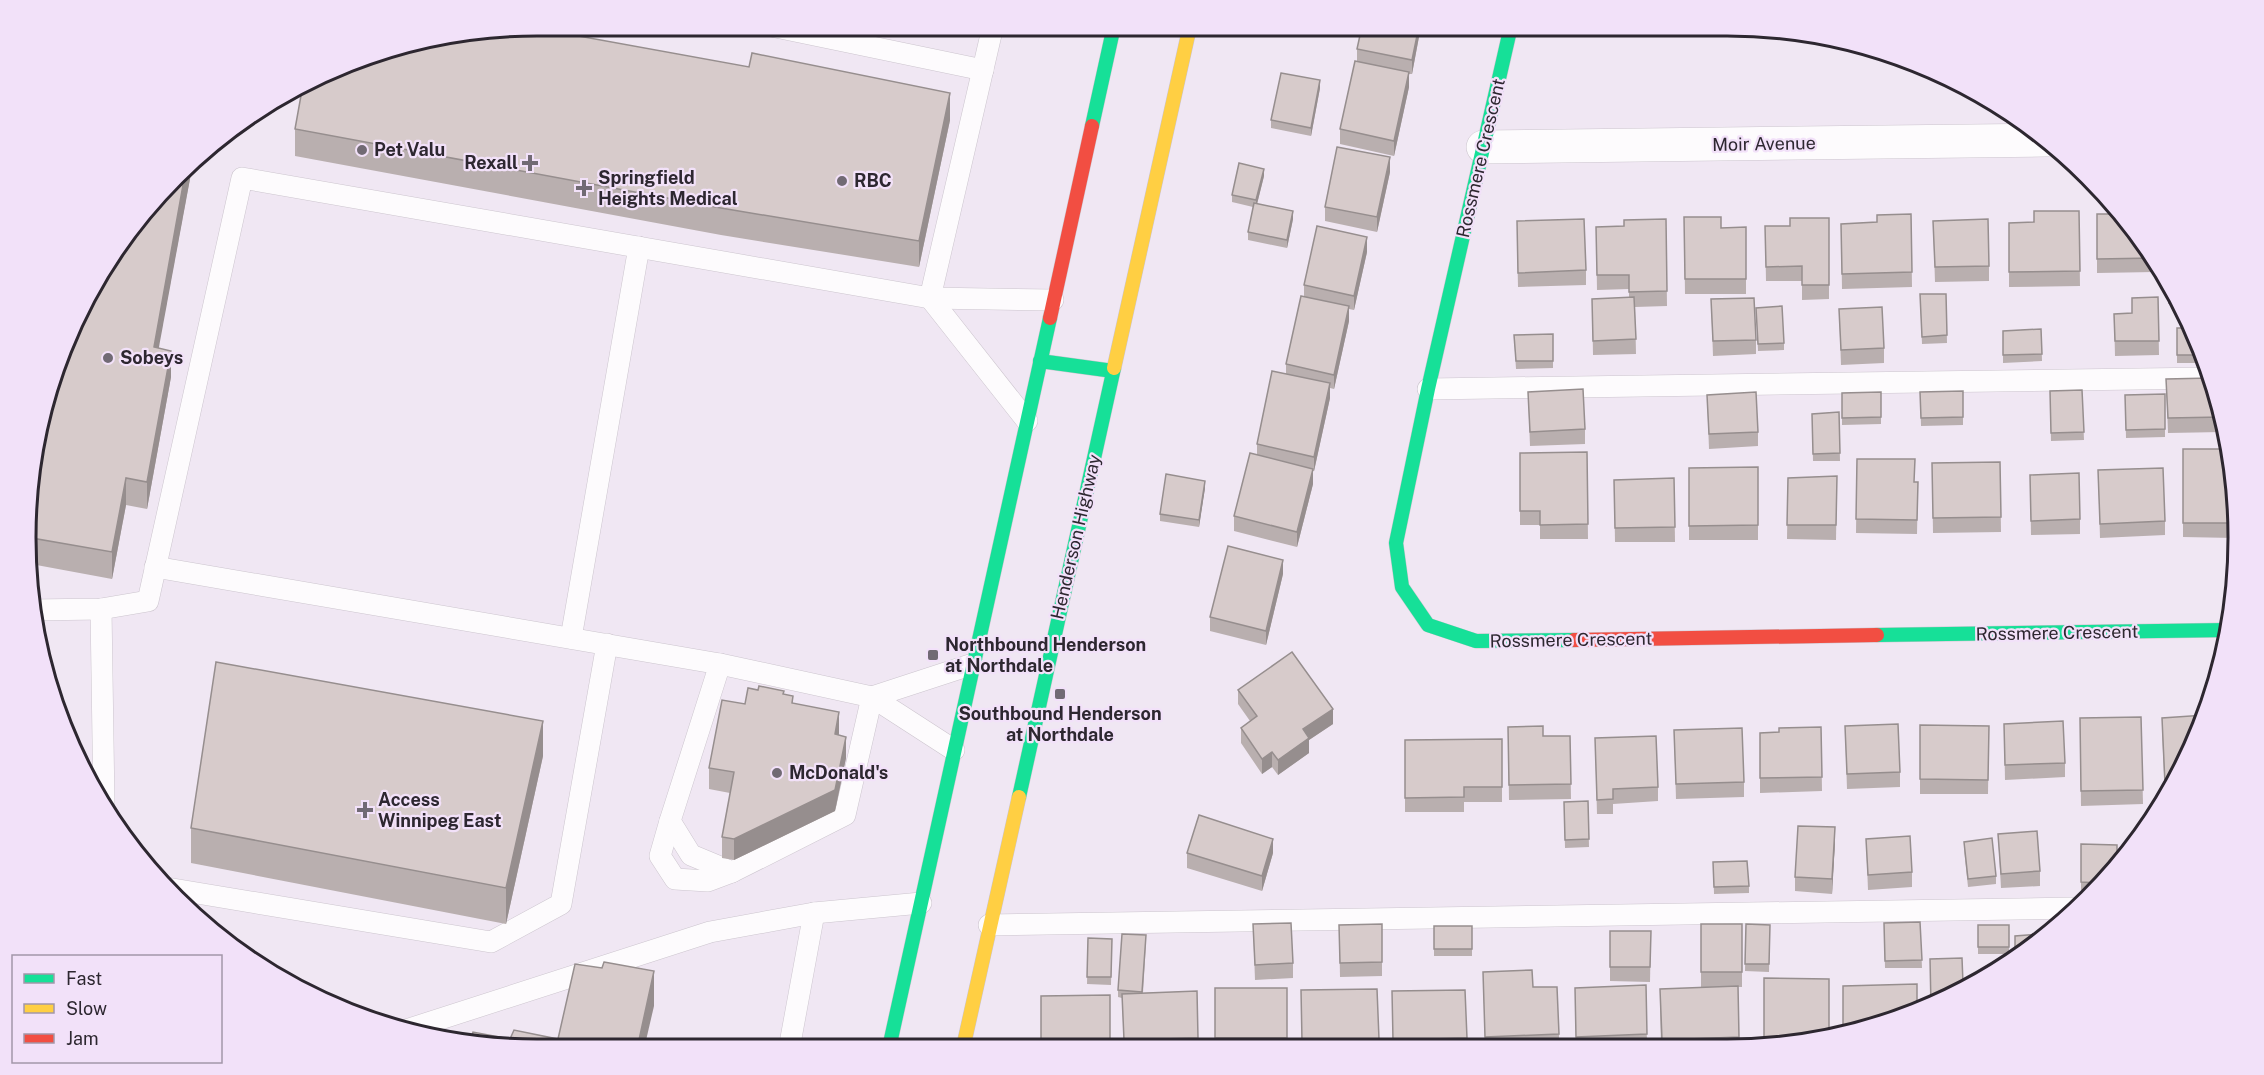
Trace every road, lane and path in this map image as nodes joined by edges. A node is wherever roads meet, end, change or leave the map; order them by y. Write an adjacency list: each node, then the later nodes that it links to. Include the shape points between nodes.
1 (819, 36): 6 (lane)
2 (991, 36): 6 (lane)
3 (1112, 36): 11 (main road)
4 (1188, 36): 13 (main road, Henderson Highway)
5 (1509, 36): 8 (main road, Rossmere Crescent)
6 (983, 70): 10 (lane)
7 (2032, 140): 8 (street, Moir Avenue)
8 (1483, 147): 15 (main road, Rossmere Crescent)
9 (639, 247): 10 (lane); 17 (lane, via 242,178); 21 (lane)
10 (930, 298): 11 (lane); 16 (lane)
11 (1053, 300): 12 (main road)
12 (1040, 360): 13 (main road); 16 (main road)
13 (1113, 371): 34 (main road, Henderson Highway)
14 (2202, 378): 15 (lane)
15 (1428, 388): 20 (main road, Rossmere Crescent, via 1396,543 1402,587 1428,625 1476,641)
16 (1027, 421): 24 (main road)
17 (155, 567): 18 (lane, via 148,601); 21 (lane)
18 (101, 609): 19 (lane); 27 (lane)
19 (41, 610)
20 (2219, 630)
21 (571, 638): 22 (lane)
22 (608, 644): 23 (lane); 30 (lane, via 561,904 491,942)
23 (720, 664): 25 (lane); 28 (lane)
24 (974, 664): 25 (lane); 26 (main road)
25 (872, 697): 26 (lane); 29 (lane, via 845,815)
26 (954, 750): 31 (main road)
27 (104, 789)
28 (670, 821): 29 (lane, via 692,855); 29 (lane, via 660,856 675,879 708,881)
29 (732, 872)
30 (181, 890)
31 (921, 903): 33 (lane); 37 (main road)
32 (2064, 908): 34 (lane)
33 (814, 913): 35 (lane, via 710,932); 36 (lane)
34 (989, 925): 38 (main road, Henderson Highway)
35 (422, 1025)
36 (791, 1039)
37 (891, 1039)
38 (965, 1039)

